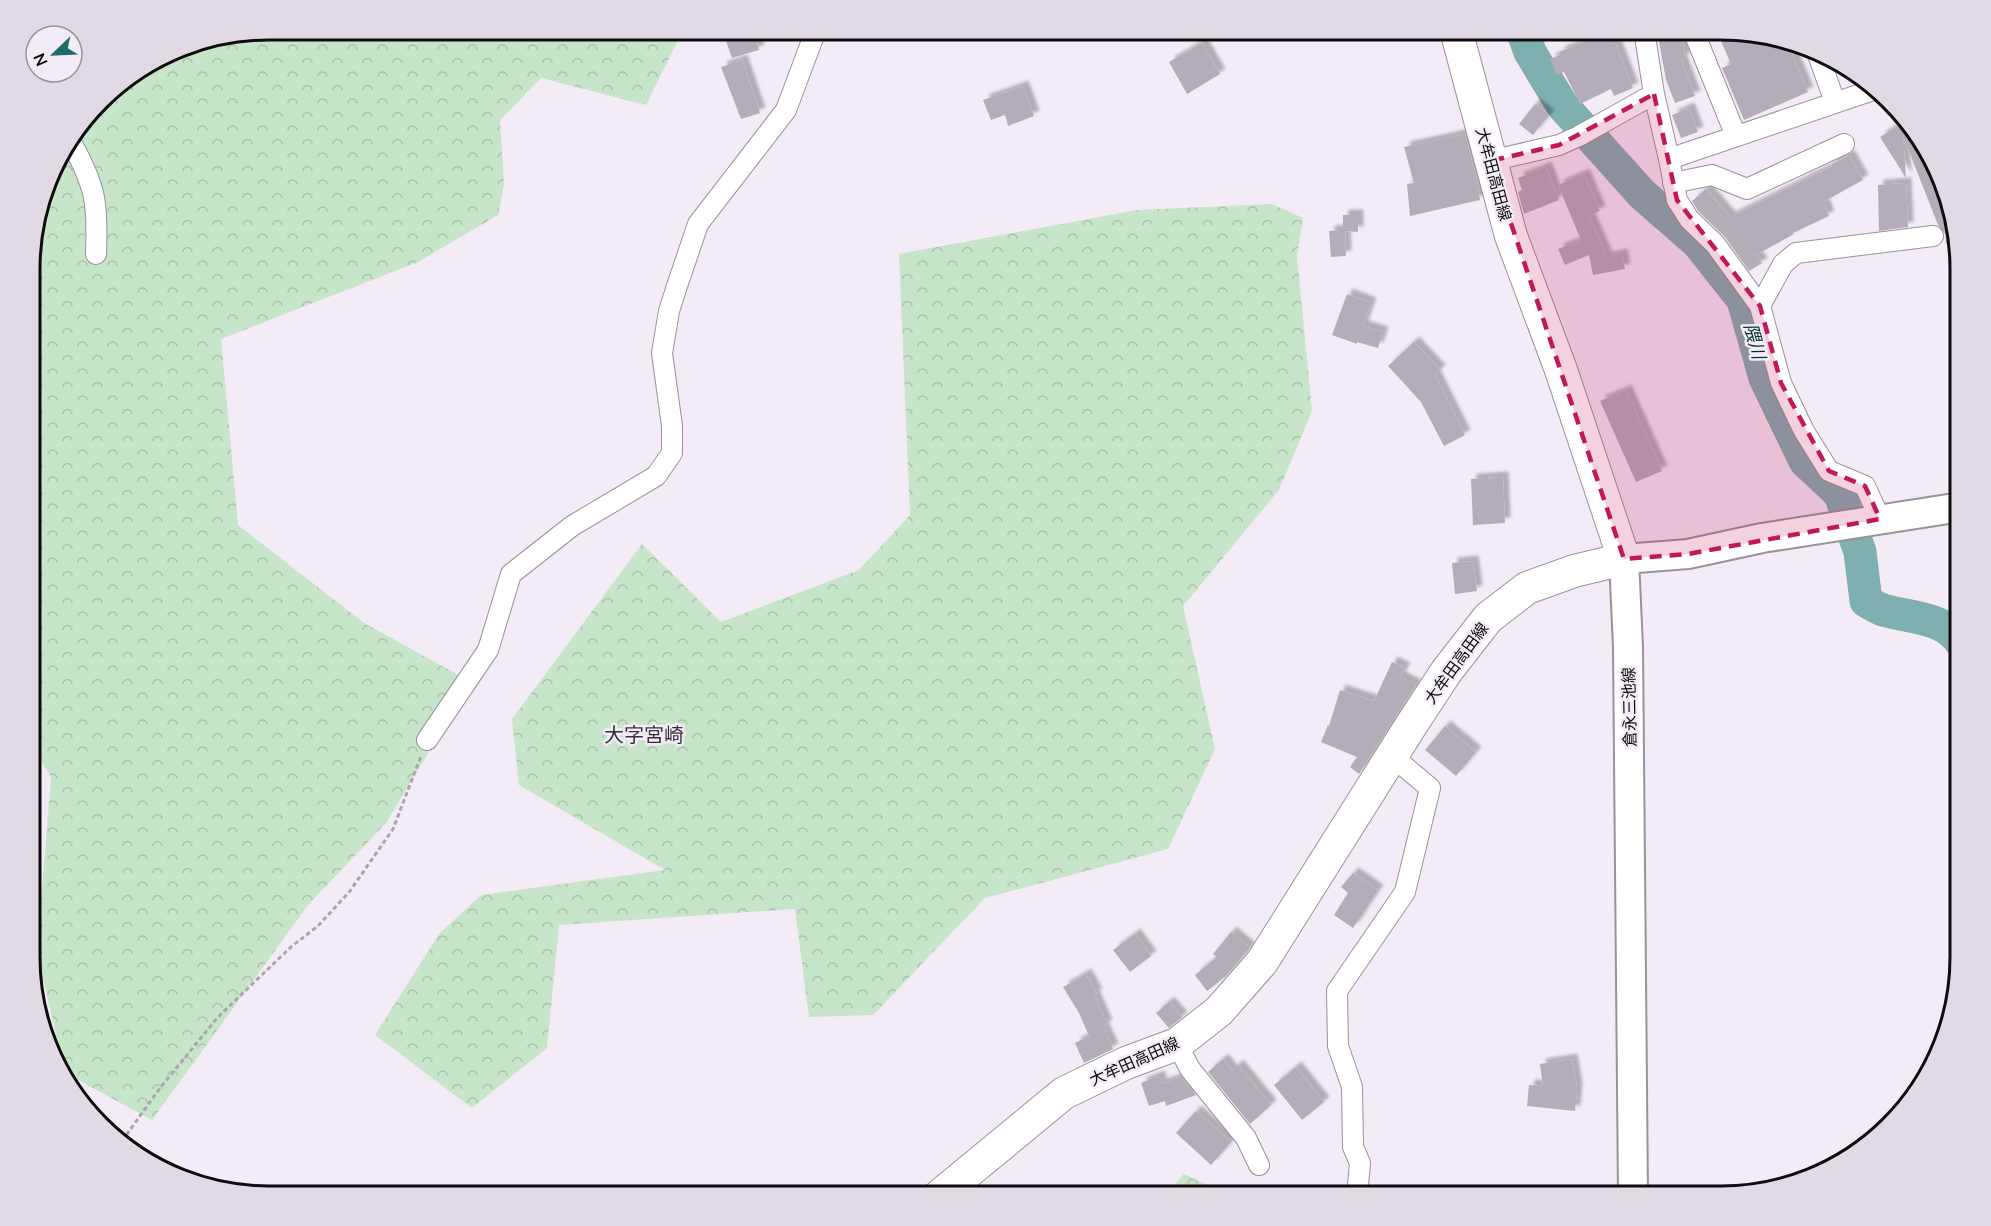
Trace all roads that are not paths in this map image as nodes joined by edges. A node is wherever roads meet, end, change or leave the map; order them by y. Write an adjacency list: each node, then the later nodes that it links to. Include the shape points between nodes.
1 (812, 40): 21 (street, via 786,110 699,224 677,286 662,353 672,453 656,476 572,526 511,574 488,650)
2 (1459, 40): 13 (main road, 大牟田高田線)
3 (1646, 40): 7 (street)
4 (1697, 40): 9 (street)
5 (1821, 63): 8 (street)
6 (1866, 92): 8 (street)
7 (1654, 94): 12 (street); 13 (street, via 1558,145)
8 (1835, 102): 9 (street)
9 (1736, 136): 12 (street)
10 (1844, 144): 14 (street, via 1748,189 1712,175)
11 (75, 149): 16 (street, via 95,196)
12 (1669, 159): 14 (street)
13 (1490, 161): 20 (main road, 大牟田高田線, via 1511,236)
14 (1673, 183): 17 (street, via 1677,200 1689,219 1715,244)
15 (1933, 236): 17 (street, via 1796,253 1783,264)
16 (96, 254)
17 (1760, 306): 19 (street, via 1781,383 1804,431 1829,471 1865,486)
18 (1950, 508): 19 (main road)
19 (1880, 519): 20 (main road, via 1688,554)
20 (1624, 559): 22 (main road, 大牟田高田線, via 1527,588 1488,618 1446,672); 27 (main road, 倉永三池線)
21 (428, 740)
22 (1392, 756): 23 (main road, 大牟田高田線, via 1262,962 1219,1011); 26 (street, via 1430,788 1405,892 1338,991 1338,1046 1352,1087 1353,1147 1360,1163)
23 (1177, 1044): 24 (street, via 1190,1069 1246,1138); 25 (main road, 大牟田高田線, via 1064,1093)
24 (1259, 1165)
25 (951, 1186)
26 (1358, 1186)
27 (1633, 1186)

